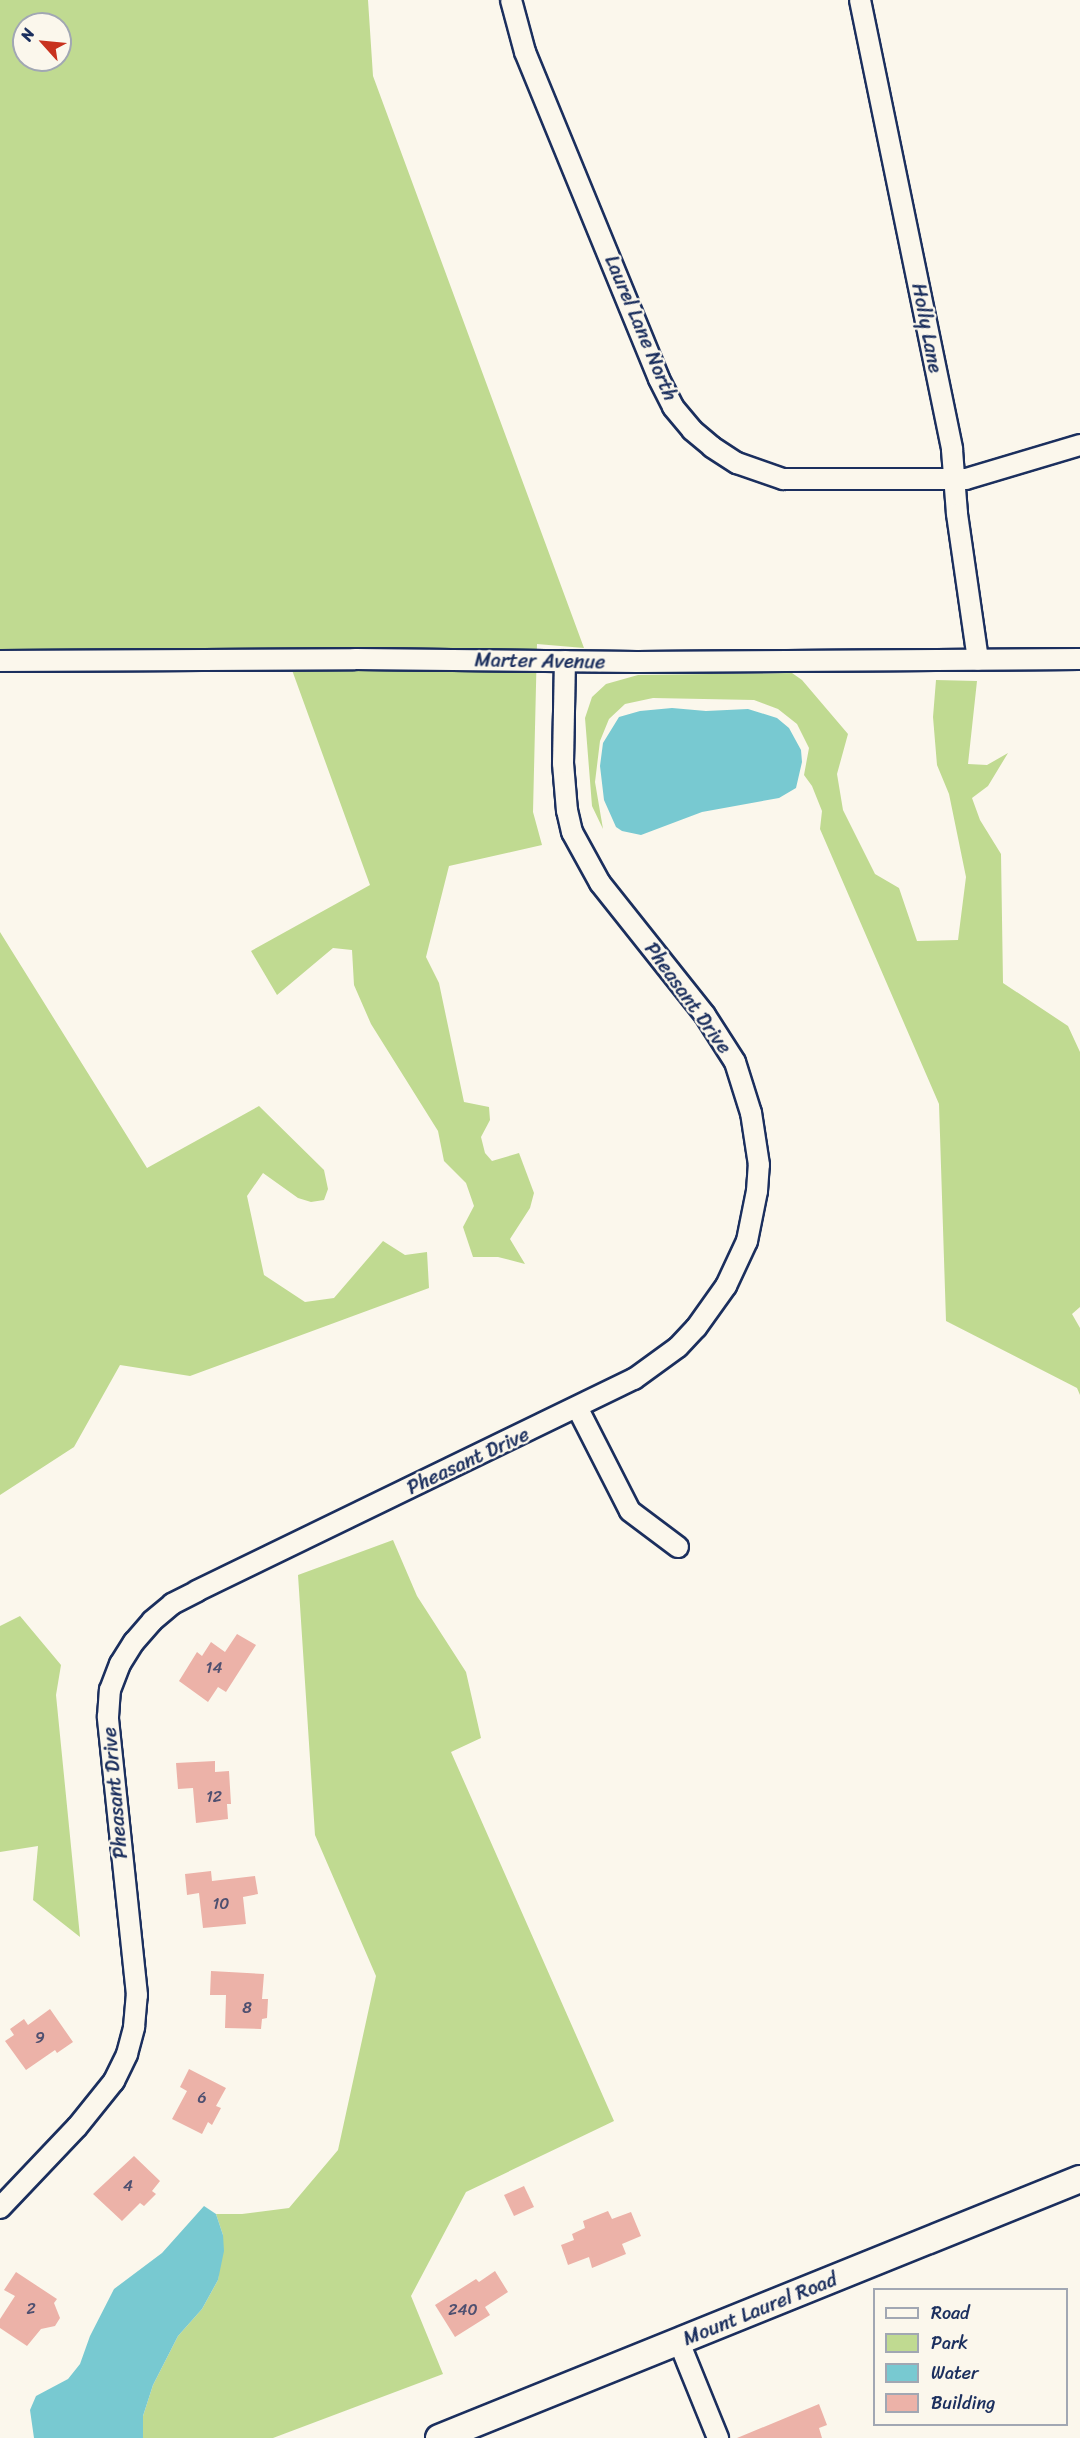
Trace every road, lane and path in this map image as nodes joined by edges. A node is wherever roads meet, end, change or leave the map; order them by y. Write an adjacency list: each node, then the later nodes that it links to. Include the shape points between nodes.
1 (511, 0): 4 (street, Laurel Lane North, via 525,52 645,348 673,406 692,430 737,462 783,478)
2 (860, 0): 4 (street, Holly Lane, via 952,450)
3 (1080, 445): 4 (street, Laurel Lane North, via 966,479)
4 (954, 479): 5 (street, Holly Lane)
5 (978, 659): 6 (street, Marter Avenue); 8 (street, Marter Avenue)
6 (1080, 659)
7 (0, 661): 8 (street, Marter Avenue)
8 (565, 661): 9 (street, Pheasant Drive, via 563,763 572,832 600,883 705,1016 735,1062 751,1113 759,1165 747,1241 712,1307 696,1328 657,1364)
9 (578, 1409): 10 (street, via 630,1510); 12 (street, Pheasant Drive, via 196,1591 159,1616 134,1642 110,1690 108,1717 137,1995 134,2027 127,2055 114,2081 77,2127)
10 (678, 1547)
11 (1080, 2179): 13 (main road, Mount Laurel Road)
12 (0, 2208)
13 (679, 2342): 14 (main road, Mount Laurel Road); 15 (street)
14 (439, 2438)
15 (718, 2438)

